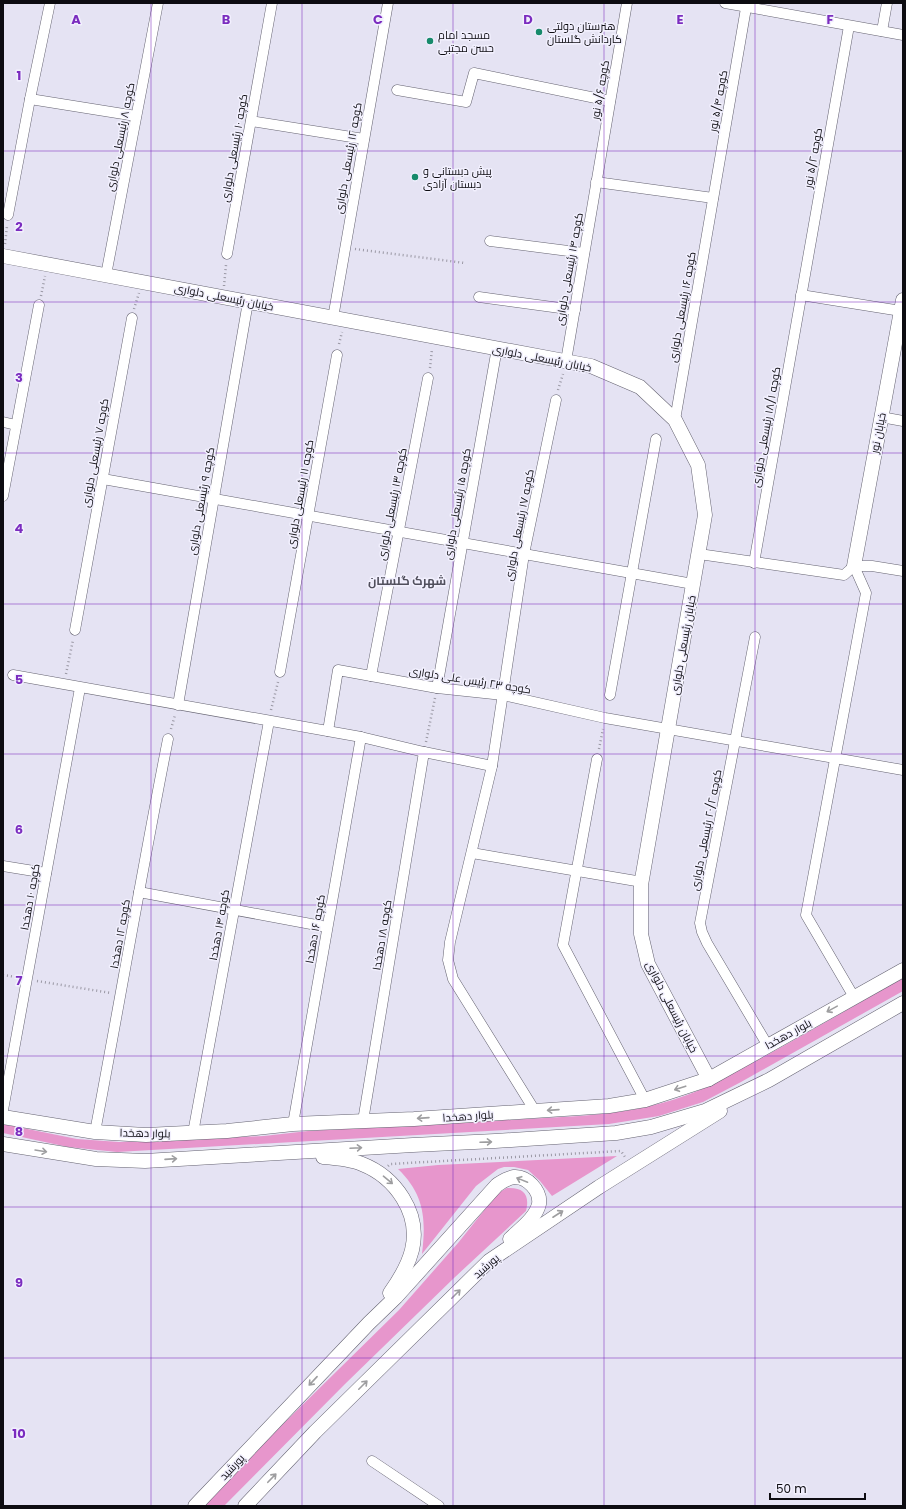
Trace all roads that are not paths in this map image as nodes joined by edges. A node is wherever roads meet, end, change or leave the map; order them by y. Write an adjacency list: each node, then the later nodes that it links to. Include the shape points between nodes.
1 (50, 3): 14 (street)
2 (158, 3): 16 (street, کوچه ۸ رئیسعلی دلواری)
3 (272, 3): 17 (street, کوچه ۱۰ رئیسعلی دلواری)
4 (388, 3): 18 (street, کوچه ۱۲ رئیسعلی دلواری)
5 (627, 3): 15 (street, کوچه ۵/۶ نور)
6 (725, 3): 8 (street)
7 (887, 3): 11 (street)
8 (746, 8): 9 (street); 20 (street, کوچه ۵/۴ نور)
9 (774, 8): 10 (street)
10 (849, 26): 11 (street); 27 (street, کوچه ۵/۲ نور)
11 (882, 31): 12 (street)
12 (903, 35)
13 (397, 90): 15 (street, via 466,102 474,73)
14 (30, 99): 16 (street); 21 (street)
15 (610, 101): 19 (street, کوچه ۵/۶ نور)
16 (136, 116): 26 (street, کوچه ۸ رئیسعلی دلواری)
17 (251, 121): 18 (street); 24 (street, کوچه ۱۰ رئیسعلی دلواری)
18 (364, 139): 34 (street, کوچه ۱۲ رئیسعلی دلواری, via 345,248)
19 (596, 182): 20 (street); 23 (street, کوچه ۱۴ رئیسعلی دلواری)
20 (713, 198): 41 (street, کوچه ۱۶ رئیسعلی دلواری)
21 (8, 215)
22 (490, 241): 23 (street)
23 (584, 253): 32 (street, کوچه ۱۴ رئیسعلی دلواری)
24 (227, 254)
25 (3, 256): 26 (main road, خیابان رئیسعلی دلواری)
26 (106, 275): 29 (main road, خیابان رئیسعلی دلواری)
27 (801, 295): 31 (street); 54 (street, کوچه ۱۸/۱ رئیسعلی دلواری)
28 (479, 297): 32 (street)
29 (248, 302): 34 (main road, خیابان رئیسعلی دلواری); 48 (street, کوچه ۹ رئیسعلی دلواری)
30 (39, 305): 44 (street)
31 (902, 305): 40 (main road, خیابان نور)
32 (575, 310): 37 (street, کوچه ۱۴ رئیسعلی دلواری)
33 (132, 318): 46 (street, کوچه ۷ رئیسعلی دلواری)
34 (339, 319): 35 (main road, خیابان رئیسعلی دلواری)
35 (497, 348): 37 (main road, خیابان رئیسعلی دلواری); 51 (street, کوچه ۱۵ رئیسعلی دلواری)
36 (337, 355): 49 (street, کوچه ۱۱ رئیسعلی دلواری)
37 (566, 361): 41 (main road, خیابان رئیسعلی دلواری, via 591,366 640,387)
38 (428, 378): 50 (street, کوچه ۱۳ رئیسعلی دلواری)
39 (556, 400): 52 (street, کوچه ۱۷ رئیسعلی دلواری)
40 (881, 417): 42 (street); 55 (main road, خیابان نور)
41 (675, 420): 53 (main road, خیابان رئیسعلی دلواری, via 698,465 706,515)
42 (903, 421)
43 (3, 422): 44 (street)
44 (16, 425): 47 (street)
45 (656, 439): 57 (street)
46 (103, 479): 48 (street); 59 (street, کوچه ۷ رئیسعلی دلواری)
47 (3, 496)
48 (214, 499): 49 (street); 68 (street, کوچه ۹ رئیسعلی دلواری)
49 (308, 516): 50 (street); 61 (street, کوچه ۱۱ رئیسعلی دلواری)
50 (399, 532): 51 (street); 63 (street, کوچه ۱۳ رئیسعلی دلواری)
51 (462, 543): 52 (street); 65 (street, کوچه ۱۵ رئیسعلی دلواری)
52 (524, 554): 57 (street); 66 (street, کوچه ۱۷ رئیسعلی دلواری)
53 (699, 554): 54 (street); 58 (main road, خیابان رئیسعلی دلواری)
54 (754, 563): 55 (street, via 844,575)
55 (854, 566): 56 (street); 76 (street, via 866,593)
56 (903, 570)
57 (632, 573): 58 (street); 67 (street)
58 (693, 584): 70 (main road, خیابان رئیسعلی دلواری)
59 (75, 630)
60 (755, 637): 74 (street, کوچه ۲۰/۲ رئیسعلی دلواری)
61 (280, 672)
62 (13, 675): 64 (street)
63 (371, 676): 65 (street, کوچه ۲۳ رئیس علی دلواری); 71 (street, کوچه ۲۳ رئیس علی دلواری, via 338,670)
64 (80, 688): 68 (street); 83 (street, کوچه ۱۰ دهخدا)
65 (437, 688): 66 (street, کوچه ۲۳ رئیس علی دلواری)
66 (503, 695): 70 (street, کوچه ۲۳ رئیس علی دلواری); 78 (street, کوچه ۱۷ رئیسعلی دلواری)
67 (610, 695)
68 (178, 705): 69 (street)
69 (269, 721): 71 (street); 86 (street, کوچه ۱۴ دهخدا)
70 (668, 730): 74 (street, کوچه ۲۳ رئیس علی دلواری); 84 (main road, خیابان رئیسعلی دلواری)
71 (328, 731): 72 (street)
72 (361, 737): 75 (street); 87 (street, کوچه ۱۶ دهخدا)
73 (168, 739): 85 (street, کوچه ۱۲ دهخدا)
74 (735, 741): 76 (street, کوچه ۲۳ رئیس علی دلواری); 91 (street, کوچه ۲۰/۲ رئیسعلی دلواری, via 700,922 707,942)
75 (424, 752): 78 (street); 98 (street, کوچه ۱۸ دهخدا)
76 (836, 758): 79 (street, کوچه ۲۳ رئیس علی دلواری); 89 (street, via 806,915)
77 (597, 759): 82 (street)
78 (492, 766): 80 (street, کوچه ۱۷ رئیسعلی دلواری)
79 (903, 770)
80 (472, 853): 82 (street); 96 (street, کوچه ۱۷ رئیسعلی دلواری, via 448,960 453,979)
81 (3, 866): 83 (street)
82 (576, 871): 84 (street); 94 (street, via 563,945)
83 (46, 873): 95 (street, کوچه ۱۰ دهخدا)
84 (642, 882): 92 (main road, خیابان رئیسعلی دلواری, via 641,934 648,964)
85 (139, 892): 86 (street); 100 (street, کوچه ۱۲ دهخدا)
86 (234, 909): 87 (street); 101 (street, کوچه ۱۴ دهخدا)
87 (327, 927): 99 (street, کوچه ۱۶ دهخدا)
88 (903, 970): 89 (main road, بلوار دهخدا)
89 (854, 997): 91 (main road, بلوار دهخدا, one-way to 91)
90 (903, 1003): 93 (main road)
91 (768, 1046): 92 (main road, بلوار دهخدا)
92 (709, 1079): 94 (main road, بلوار دهخدا, one-way to 94)
93 (769, 1080): 103 (main road, one-way to 93, via 616,1133 686,1117); 104 (main road, پورشید, one-way to 93, via 599,1187)
94 (645, 1100): 96 (main road, بلوار دهخدا, one-way to 96, via 608,1106)
95 (3, 1110)
96 (535, 1111): 98 (main road, بلوار دهخدا, one-way to 98)
97 (3, 1117): 100 (main road, بلوار دهخدا)
98 (364, 1121): 99 (main road, بلوار دهخدا)
99 (293, 1124): 101 (main road, بلوار دهخدا)
100 (95, 1132): 101 (main road, بلوار دهخدا, via 146,1135)
101 (193, 1133)
102 (3, 1144): 103 (main road, one-way to 103, via 96,1160 145,1161)
103 (285, 1152): 105 (main road, one-way to 105, via 363,1164 385,1177 402,1195 413,1227 413,1249 402,1276)
104 (489, 1262): 105 (main road, one-way to 105, via 530,1219 538,1204 539,1196 533,1187 519,1178 505,1180 497,1185 396,1297); 108 (main road, پورشید, one-way to 104, via 315,1432)
105 (369, 1322): 107 (main road, پورشید, one-way to 107)
106 (372, 1461): 109 (street)
107 (195, 1506)
108 (245, 1506)
109 (439, 1506)

